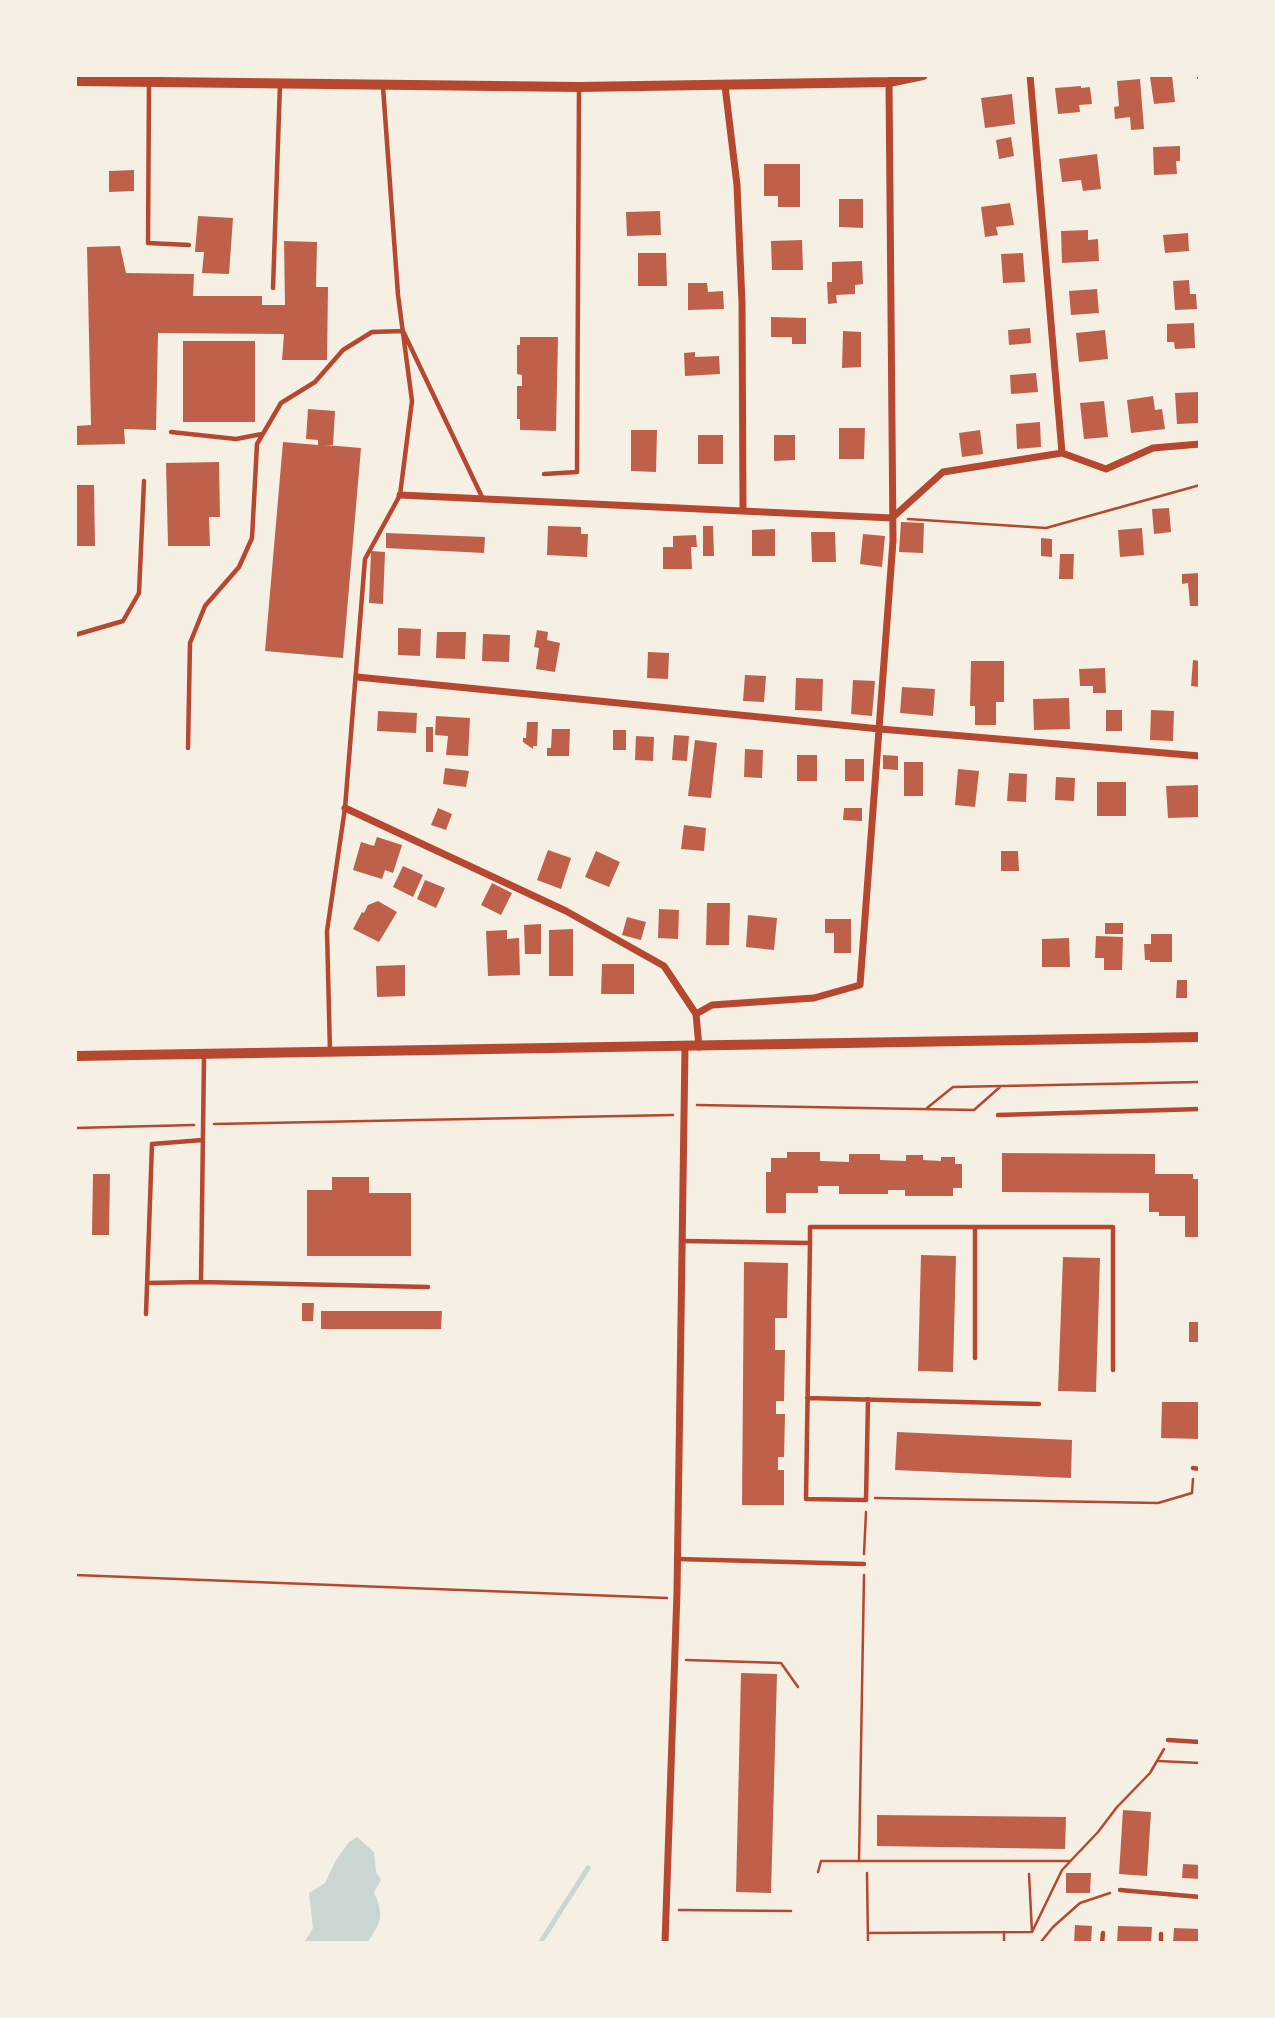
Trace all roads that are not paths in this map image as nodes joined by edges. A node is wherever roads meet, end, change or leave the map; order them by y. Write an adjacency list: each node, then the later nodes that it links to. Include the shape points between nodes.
1 (923, 75): 6 (street)
2 (1030, 75): 17 (street)
3 (424, 80): 8 (street); 10 (street)
4 (75, 81): 5 (street)
5 (149, 81): 7 (street); 11 (lane, via 148,243)
6 (889, 82): 9 (street); 23 (street)
7 (279, 83): 8 (street); 12 (lane)
8 (383, 85): 13 (lane)
9 (725, 86): 10 (street); 22 (street, via 737,185 743,303)
10 (579, 88): 18 (lane, via 577,472)
11 (189, 245)
12 (273, 288)
13 (403, 331): 15 (lane, via 372,332 343,350 315,382 281,403); 20 (lane, via 412,401); 21 (lane)
14 (171, 432): 15 (lane, via 236,439)
15 (263, 434): 27 (lane, via 257,444 252,538 239,567 205,606 190,643)
16 (1200, 444): 17 (street, via 1153,448 1106,469)
17 (1062, 453): 23 (street, via 943,472)
18 (544, 474)
19 (144, 481): 24 (lane, via 139,593 123,621)
20 (400, 495): 21 (street); 25 (lane, via 365,559)
21 (483, 499): 22 (street)
22 (743, 510): 23 (street)
23 (891, 518): 26 (street)
24 (75, 635)
25 (357, 677): 26 (street); 29 (lane)
26 (880, 729): 28 (street); 30 (street, via 860,985 814,998 712,1005)
27 (188, 748)
28 (1200, 756)
29 (345, 808): 30 (street, via 566,911 664,966); 34 (lane, via 327,931)
30 (696, 1014): 32 (street)
31 (1200, 1037): 32 (street)
32 (699, 1046): 33 (street)
33 (685, 1047): 34 (street); 41 (street)
34 (330, 1053): 35 (street)
35 (204, 1055): 36 (street); 39 (lane)
36 (75, 1056)
37 (1200, 1109): 38 (lane)
38 (998, 1115)
39 (203, 1140): 43 (lane); 44 (lane, via 152,1144)
40 (975, 1227): 42 (lane, via 810,1227); 47 (lane); 48 (lane, via 1113,1227)
41 (683, 1241): 42 (lane); 54 (street)
42 (810, 1243): 49 (lane)
43 (201, 1282): 44 (lane); 45 (lane)
44 (148, 1283): 46 (lane)
45 (428, 1287)
46 (146, 1314)
47 (975, 1358)
48 (1114, 1370)
49 (807, 1398): 50 (lane); 50 (lane, via 806,1499 866,1500)
50 (868, 1399): 51 (lane)
51 (1039, 1404)
52 (1193, 1468): 53 (lane)
53 (1200, 1469)
54 (678, 1559): 55 (lane); 62 (street)
55 (864, 1564)
56 (1168, 1740): 57 (lane)
57 (1200, 1742)
58 (1120, 1890): 59 (lane)
59 (1200, 1897)
60 (1103, 1933): 63 (lane)
61 (1161, 1934): 64 (lane)
62 (665, 1943)
63 (1102, 1943)
64 (1161, 1943)

